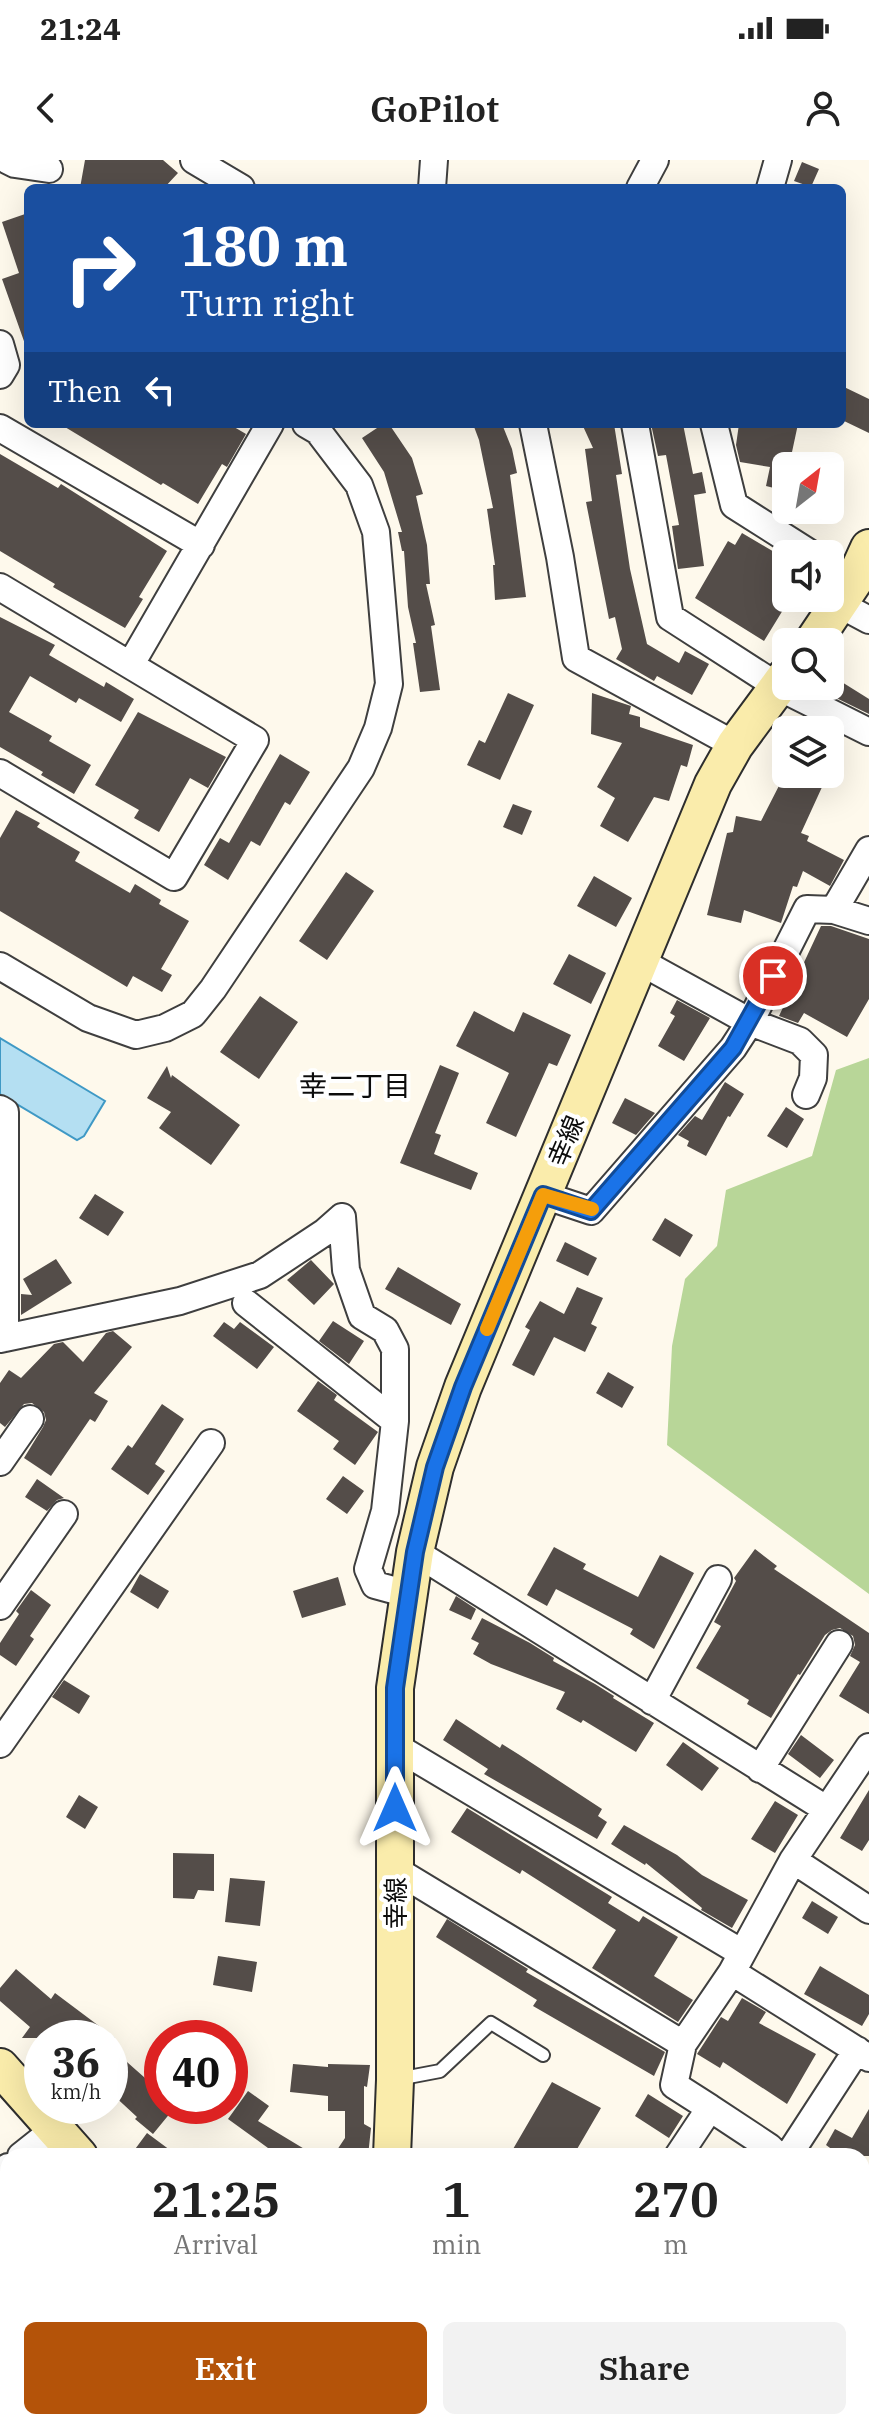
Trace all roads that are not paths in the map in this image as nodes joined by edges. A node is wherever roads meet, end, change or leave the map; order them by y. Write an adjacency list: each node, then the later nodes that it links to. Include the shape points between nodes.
1 (7, 160): 6 (street)
2 (194, 160): 7 (street)
3 (434, 160): 8 (street)
4 (655, 160): 9 (street)
5 (778, 160): 10 (street)
6 (50, 172)
7 (234, 184)
8 (432, 184)
9 (642, 184)
10 (771, 184)
11 (0, 344): 12 (street, via 6,365)
12 (0, 375)
13 (0, 428): 20 (street)
14 (268, 428): 20 (street)
15 (313, 428): 36 (street, via 359,485 376,532 389,684 361,768 193,1014 136,1035 88,1018)
16 (534, 428): 30 (street, via 576,658)
17 (636, 428): 26 (street, via 670,617)
18 (715, 428): 19 (street, via 734,505)
19 (789, 540)
20 (201, 545): 25 (street)
21 (869, 548): 23 (street)
22 (0, 587): 25 (street)
23 (848, 592): 24 (street)
24 (823, 628)
25 (131, 664): 31 (street, via 255,740 174,877)
26 (772, 675)
27 (772, 695): 30 (street, 幸線)
28 (814, 700): 29 (street)
29 (869, 732)
30 (735, 745): 35 (street, 幸線, via 713,784)
31 (0, 773)
32 (869, 850): 33 (street)
33 (834, 910): 34 (street); 37 (street, via 807,909)
34 (869, 921)
35 (641, 962): 37 (street); 40 (street, 幸線)
36 (0, 966)
37 (750, 1022): 38 (street, via 800,1041 814,1055); 40 (street, via 591,1211)
38 (806, 1095)
39 (0, 1109): 42 (street, via 5,1112)
40 (543, 1195): 48 (street, 幸線, via 463,1387 435,1467)
41 (246, 1303): 44 (street)
42 (3, 1338): 44 (street, via 180,1301 249,1279 342,1217 346,1270 362,1316 385,1330 395,1349)
43 (30, 1419): 46 (street)
44 (395, 1421): 50 (street, via 385,1511 368,1569 375,1585)
45 (211, 1443): 54 (street)
46 (0, 1462)
47 (64, 1514): 51 (street)
48 (415, 1552): 50 (street, 幸線); 53 (street)
49 (718, 1579): 53 (street)
50 (408, 1594): 55 (street, 幸線, via 395,1688)
51 (0, 1606)
52 (839, 1644): 57 (street)
53 (652, 1701): 57 (street)
54 (0, 1744)
55 (395, 1746): 60 (street, 幸線); 62 (street)
56 (869, 1747): 58 (street)
57 (760, 1769): 58 (street)
58 (826, 1809): 59 (street)
59 (793, 1860): 61 (street); 62 (street)
60 (396, 1870): 63 (street); 67 (street, 幸線)
61 (869, 1910)
62 (737, 1963): 63 (street); 64 (street)
63 (683, 2044): 68 (street, via 674,2085)
64 (863, 2054): 75 (street)
65 (543, 2055): 67 (lane, via 491,2023 440,2071)
66 (0, 2067): 69 (street)
67 (395, 2080): 72 (street, 幸線)
68 (710, 2108): 73 (street); 74 (street)
69 (55, 2129): 70 (street); 71 (street)
70 (31, 2148)
71 (72, 2148)
72 (392, 2148)
73 (683, 2148)
74 (770, 2148)
75 (794, 2148)

